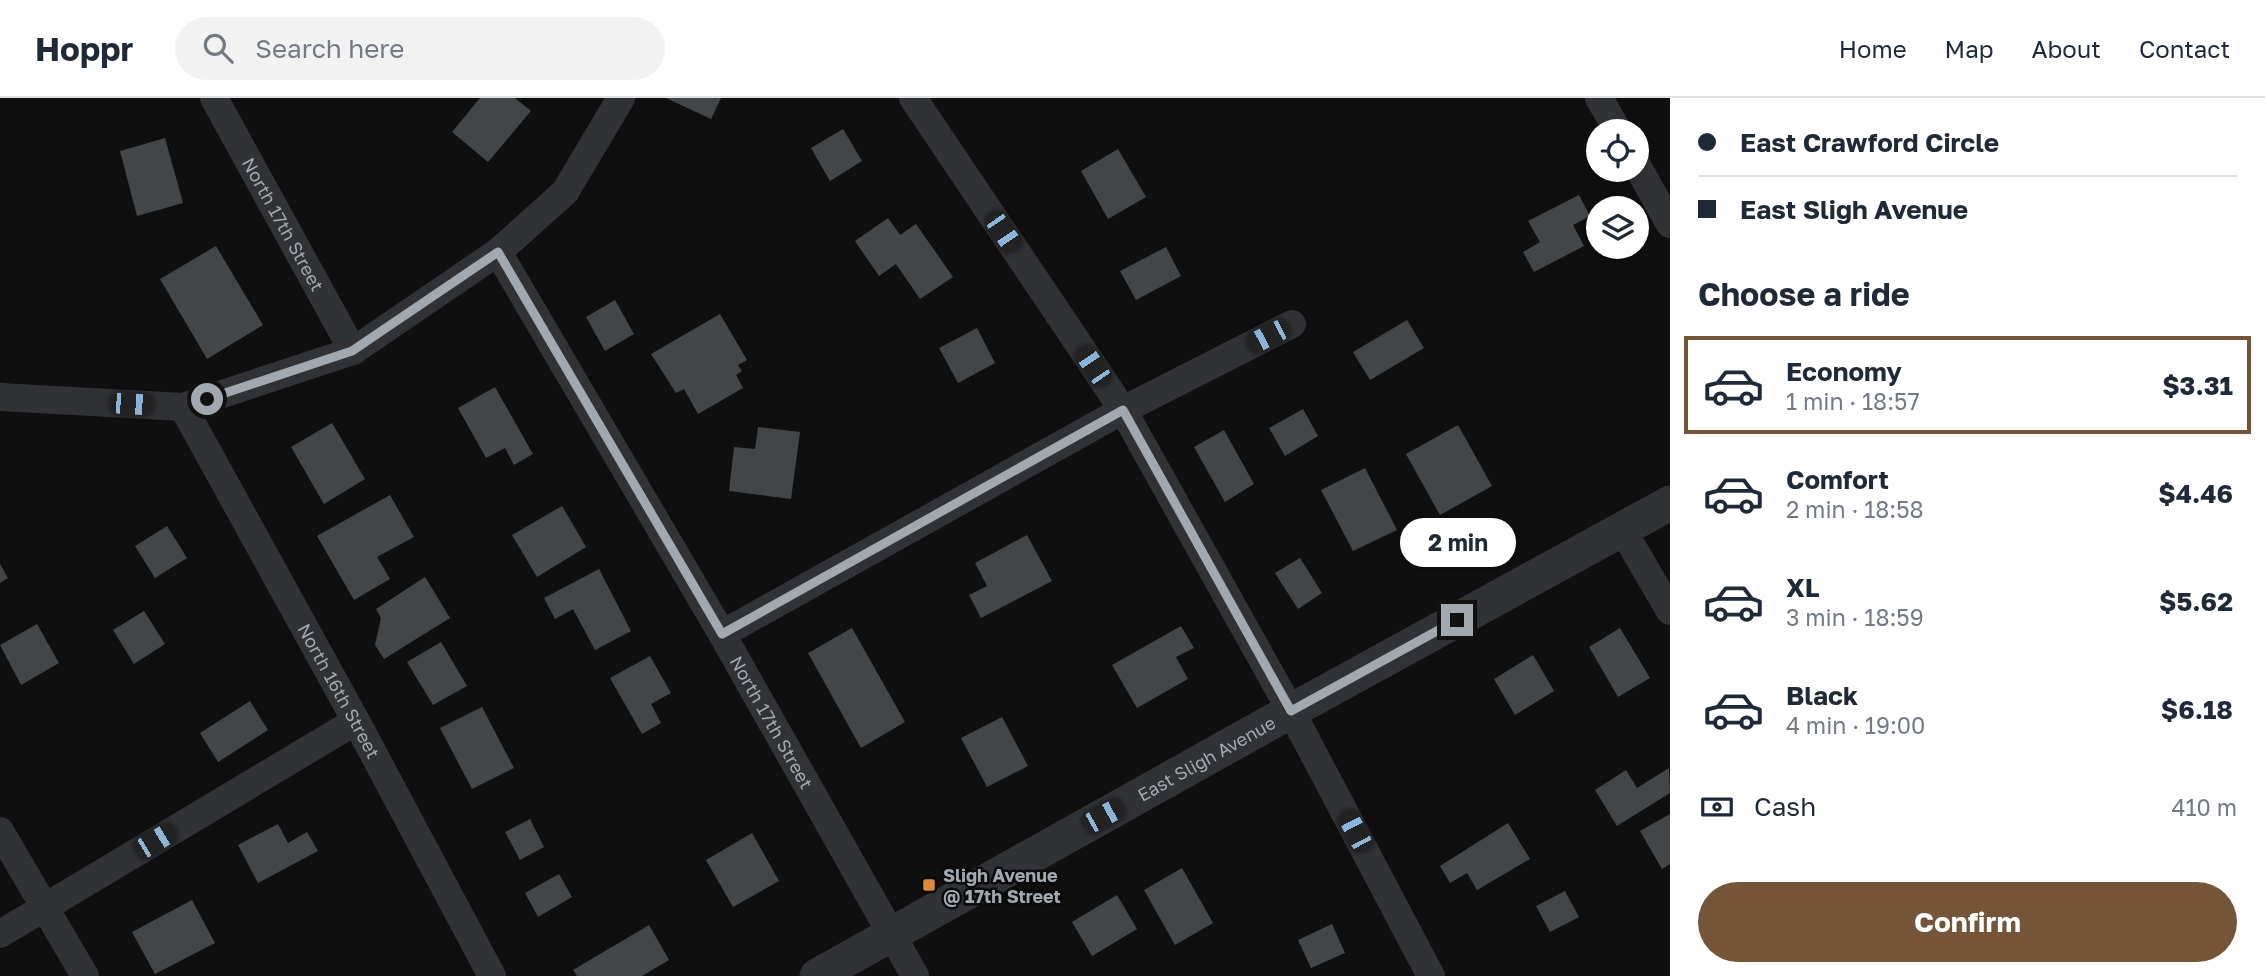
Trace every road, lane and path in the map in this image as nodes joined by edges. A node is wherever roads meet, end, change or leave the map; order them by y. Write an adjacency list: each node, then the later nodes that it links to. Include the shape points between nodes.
1 (214, 98): 10 (street, North 17th Street)
2 (621, 98): 8 (street, via 565,192)
3 (913, 98): 13 (street)
4 (1599, 98): 5 (street)
5 (1611, 119)
6 (1646, 182): 7 (street)
7 (1670, 224)
8 (498, 252): 10 (street); 17 (street, North 17th Street)
9 (1292, 324): 13 (street)
10 (352, 351): 12 (street)
11 (0, 397): 12 (street)
12 (183, 407): 19 (street, North 16th Street)
13 (1123, 410): 17 (street); 18 (street)
14 (1670, 503): 15 (street, East Sligh Avenue)
15 (1622, 529): 16 (street); 18 (street, East Sligh Avenue)
16 (1670, 611)
17 (722, 634): 23 (street, North 17th Street)
18 (1291, 711): 23 (street, East Sligh Avenue); 28 (street)
19 (356, 721): 21 (street); 25 (street, North 16th Street)
20 (0, 831): 21 (street)
21 (44, 908): 22 (street); 24 (street)
22 (0, 934)
23 (891, 935): 26 (street, East Sligh Avenue); 27 (street, North 17th Street)
24 (85, 976)
25 (492, 976)
26 (817, 976)
27 (915, 976)
28 (1431, 976)

